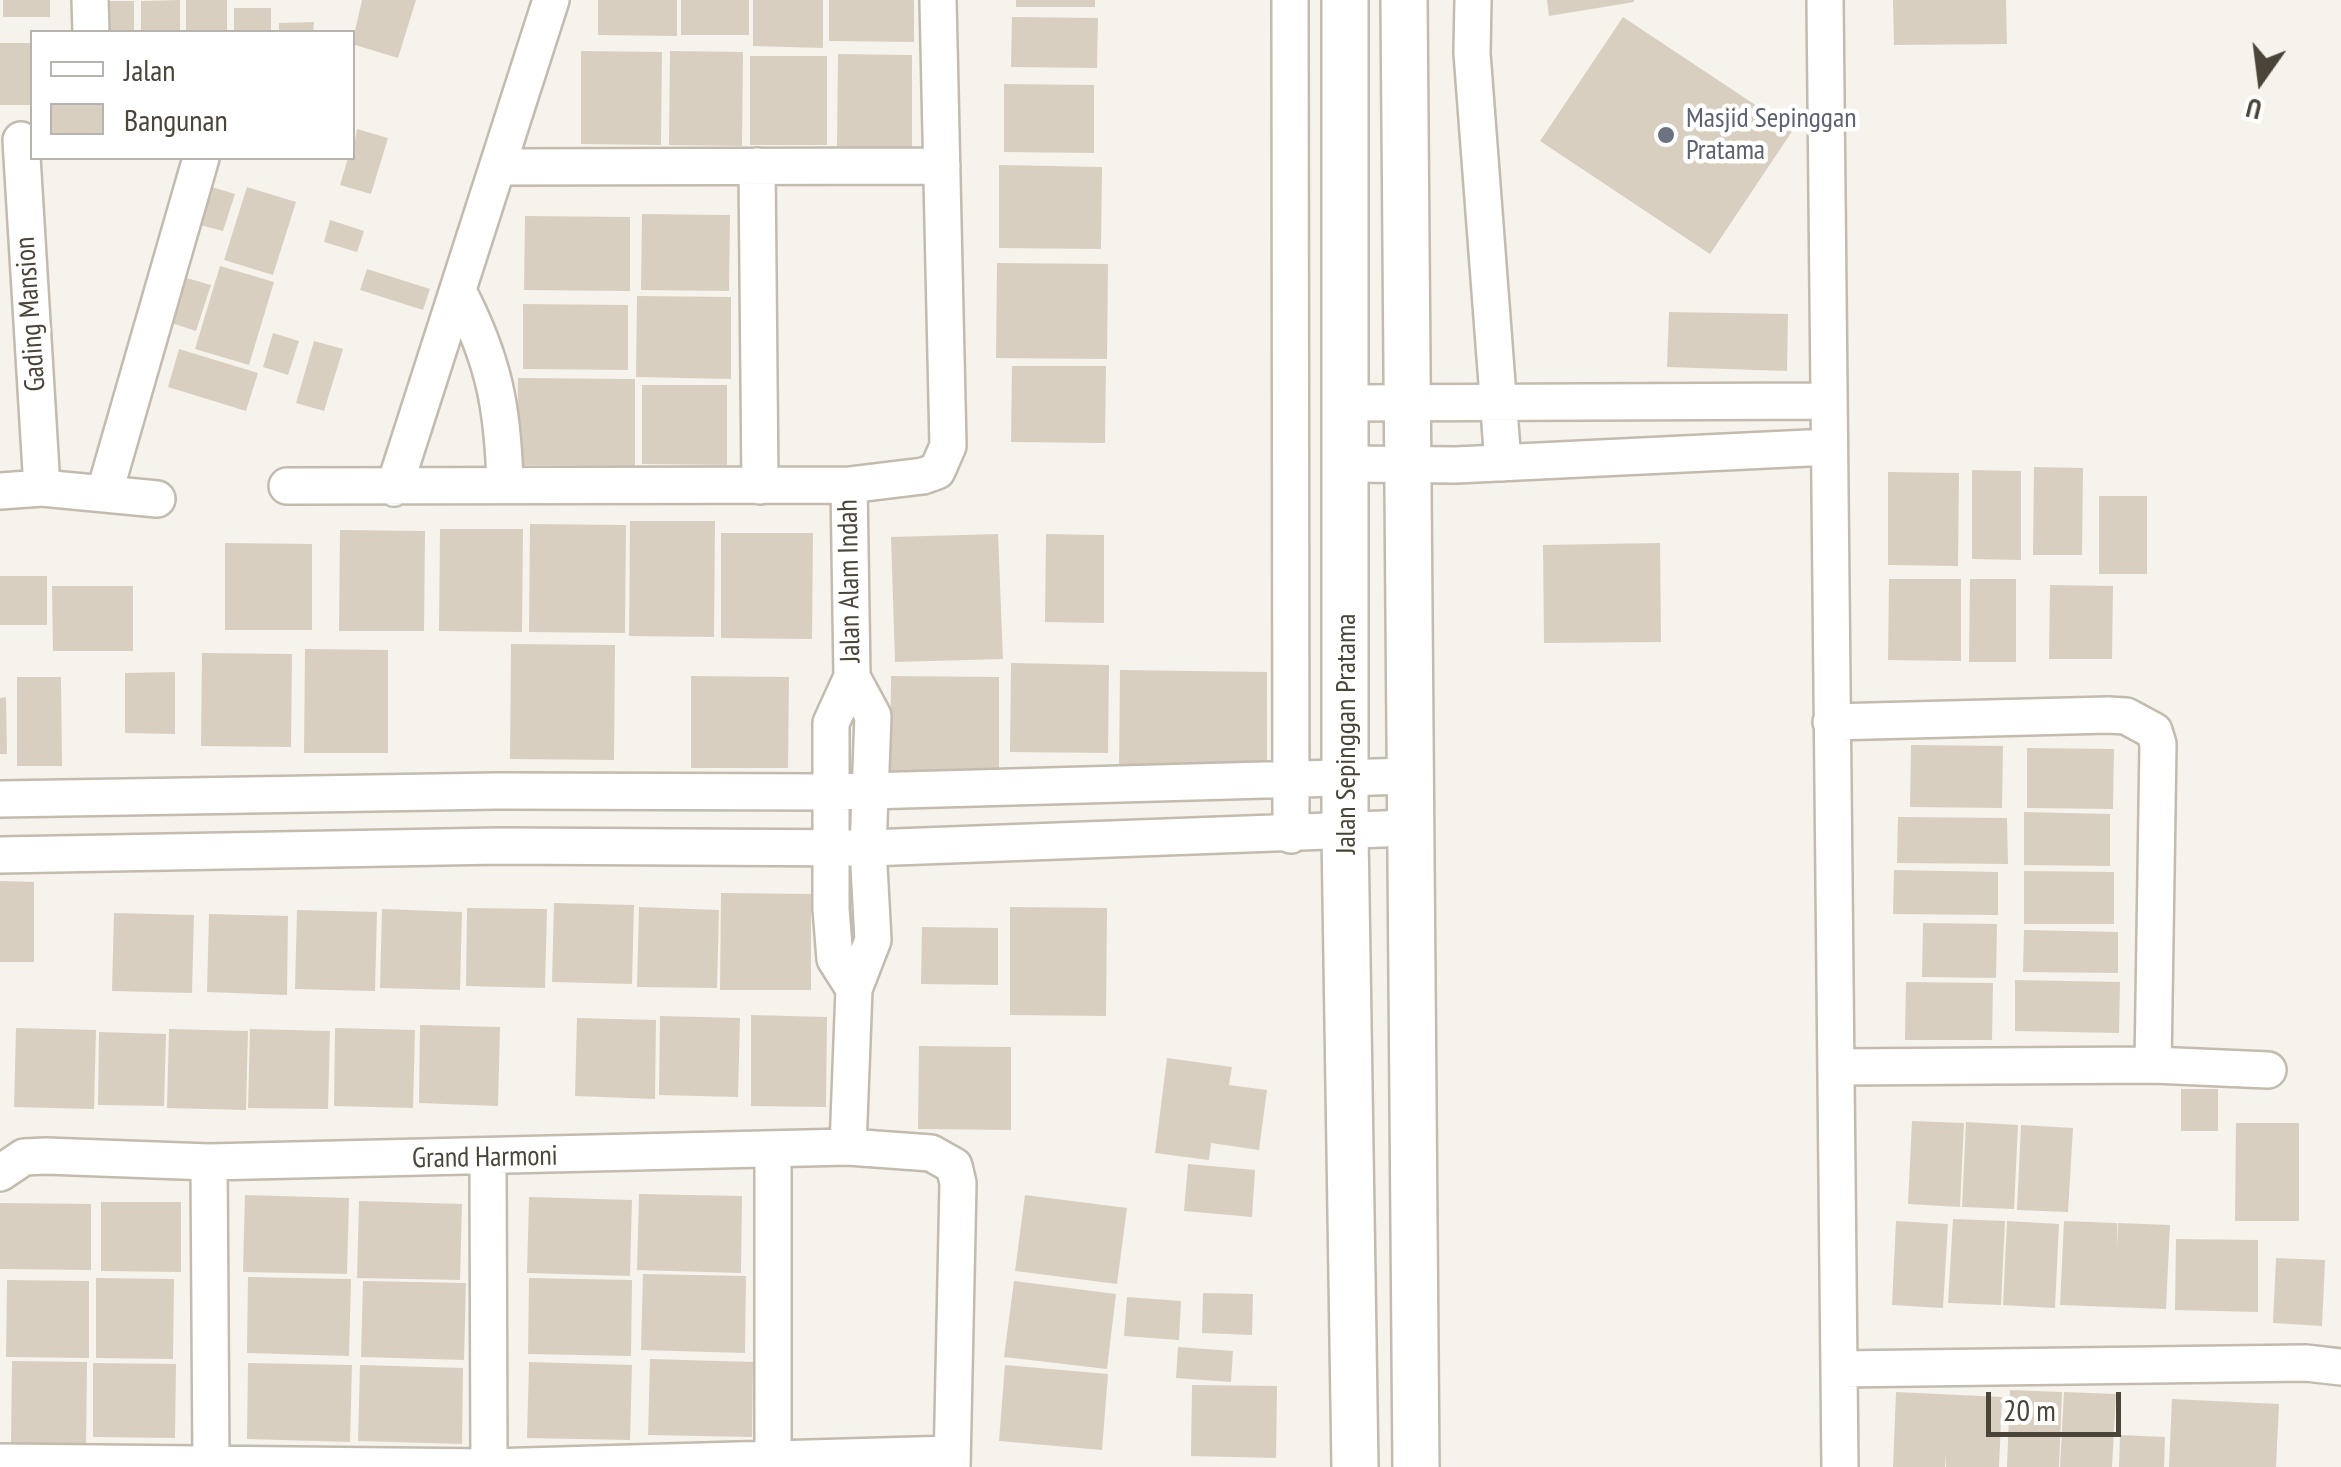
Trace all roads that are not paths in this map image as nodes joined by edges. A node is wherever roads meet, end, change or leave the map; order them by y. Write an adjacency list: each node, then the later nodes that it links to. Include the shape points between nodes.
1 (90, 0): 9 (street)
2 (550, 0): 14 (street)
3 (938, 0): 13 (street)
4 (1290, 0): 36 (street)
5 (1346, 0): 18 (street, Jalan Sepinggan Pratama)
6 (1404, 0): 19 (street)
7 (1473, 0): 16 (street)
8 (1825, 0): 17 (street)
9 (91, 30)
10 (18, 140): 28 (street, Gading Mansion)
11 (200, 160): 31 (street)
12 (758, 166): 13 (street); 14 (street); 27 (street)
13 (942, 166): 25 (street, via 944,462 923,476)
14 (499, 167): 15 (street)
15 (458, 292): 24 (street, via 491,362 503,412); 29 (street)
16 (1500, 401): 17 (street); 19 (street); 21 (street)
17 (1829, 401): 20 (street)
18 (1347, 403): 19 (street); 22 (street, Jalan Sepinggan Pratama)
19 (1411, 404): 23 (street)
20 (1829, 447): 21 (street); 34 (street)
21 (1503, 463): 23 (street)
22 (1347, 464): 23 (street); 37 (street, Jalan Sepinggan Pratama)
23 (1408, 464): 35 (street)
24 (506, 485): 27 (street); 29 (street)
25 (848, 485): 27 (street); 33 (street, Jalan Alam Indah)
26 (288, 486): 29 (street)
27 (760, 486)
28 (42, 488): 30 (street); 31 (street)
29 (394, 488)
30 (0, 491)
31 (105, 491): 32 (street)
32 (157, 499)
33 (852, 677): 38 (street, via 873,716); 39 (street, via 832,717)
34 (1832, 722): 50 (street, via 2108,715 2154,731); 51 (street)
35 (1410, 776): 37 (street); 42 (street)
36 (1292, 780): 37 (street); 38 (street); 44 (street)
37 (1348, 780): 43 (street, Jalan Sepinggan Pratama)
38 (870, 789): 39 (street); 46 (street)
39 (831, 792): 40 (street); 45 (street)
40 (66, 798): 41 (street); 47 (street)
41 (0, 799)
42 (1409, 828): 43 (street); 66 (street)
43 (1345, 833): 44 (street); 65 (street, Jalan Sepinggan Pratama)
44 (1291, 835): 46 (street)
45 (831, 846): 46 (street); 47 (street); 49 (street, via 833,950)
46 (868, 848): 49 (street, via 872,949)
47 (68, 851): 48 (street)
48 (0, 855)
49 (854, 989): 53 (street)
50 (2153, 1065): 51 (street); 52 (street)
51 (1836, 1067): 59 (street)
52 (2268, 1070)
53 (848, 1147): 54 (street, Grand Harmoni); 61 (street, Grand Harmoni, via 931,1153 954,1166)
54 (773, 1151): 55 (street, Grand Harmoni); 60 (street)
55 (488, 1158): 56 (street, Grand Harmoni); 64 (street)
56 (209, 1162): 57 (street, Grand Harmoni, via 24,1157); 63 (street)
57 (0, 1172)
58 (2341, 1367): 59 (street)
59 (1839, 1369): 67 (street)
60 (774, 1458): 61 (street); 64 (street)
61 (952, 1461)
62 (0, 1462): 63 (street)
63 (212, 1466): 64 (street)
64 (490, 1467)
65 (1355, 1467)
66 (1416, 1467)
67 (1840, 1467)

